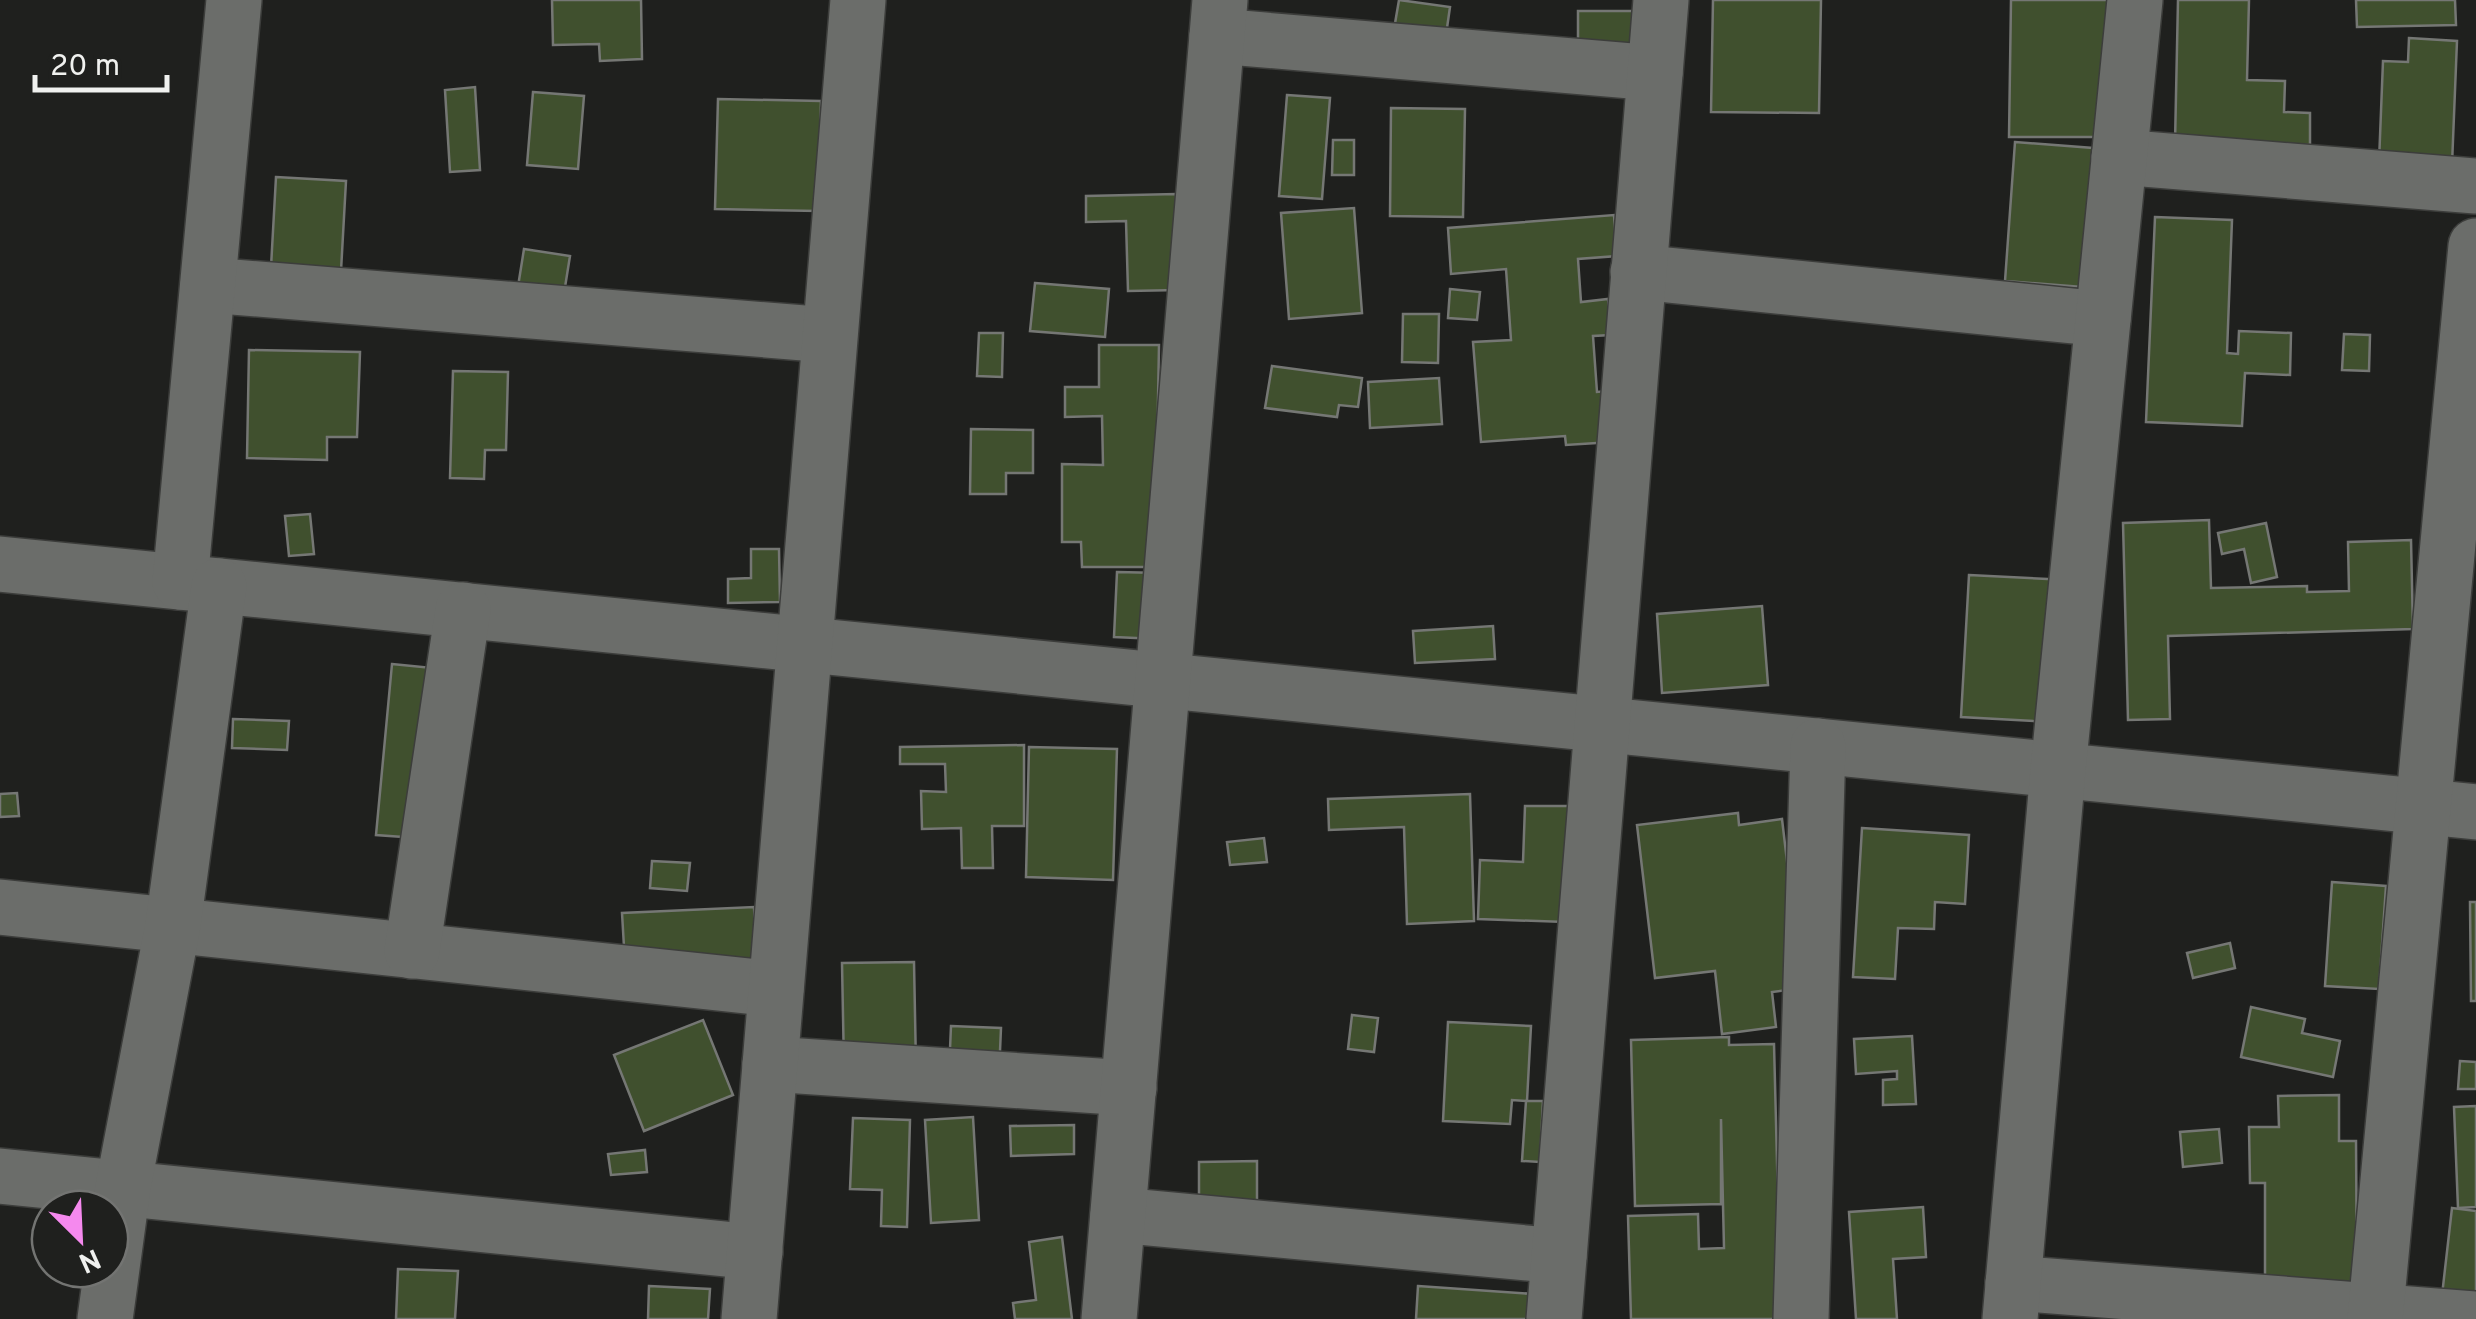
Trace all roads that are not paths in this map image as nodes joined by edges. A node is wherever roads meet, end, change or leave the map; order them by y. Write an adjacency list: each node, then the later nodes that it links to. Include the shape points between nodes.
1 (234, 0): 11 (street)
2 (858, 0): 13 (street)
3 (1661, 0): 6 (street)
4 (2135, 0): 7 (street)
5 (1218, 18): 6 (street); 18 (street)
6 (1655, 73): 10 (street)
7 (2119, 157): 8 (street); 12 (street)
8 (2476, 186)
9 (2476, 246): 22 (street)
10 (1638, 272): 12 (street); 19 (street)
11 (208, 285): 13 (street); 15 (street)
12 (2104, 320): 21 (street)
13 (830, 335): 17 (street)
14 (0, 564): 15 (street)
15 (200, 584): 16 (street); 25 (street)
16 (462, 610): 17 (street); 26 (street)
17 (804, 644): 18 (street); 27 (street)
18 (1164, 681): 19 (street); 29 (street)
19 (1600, 724): 20 (street); 34 (street)
20 (1818, 746): 21 (street); 41 (street)
21 (2058, 770): 22 (street); 35 (street)
22 (2422, 807): 23 (street); 36 (street)
23 (2476, 812)
24 (0, 907): 25 (street)
25 (173, 925): 26 (street); 31 (street)
26 (412, 951): 27 (street)
27 (776, 989): 28 (street)
28 (770, 1064): 29 (street); 33 (street)
29 (1129, 1088): 32 (street)
30 (0, 1176): 31 (street)
31 (124, 1187): 33 (street); 37 (street)
32 (1118, 1215): 34 (street); 39 (street)
33 (755, 1252): 38 (street)
34 (1559, 1256): 40 (street)
35 (2011, 1301): 36 (street)
36 (2376, 1315): 42 (street)
37 (106, 1319)
38 (749, 1319)
39 (1109, 1319)
40 (1554, 1319)
41 (1802, 1319)
42 (2476, 1319)

